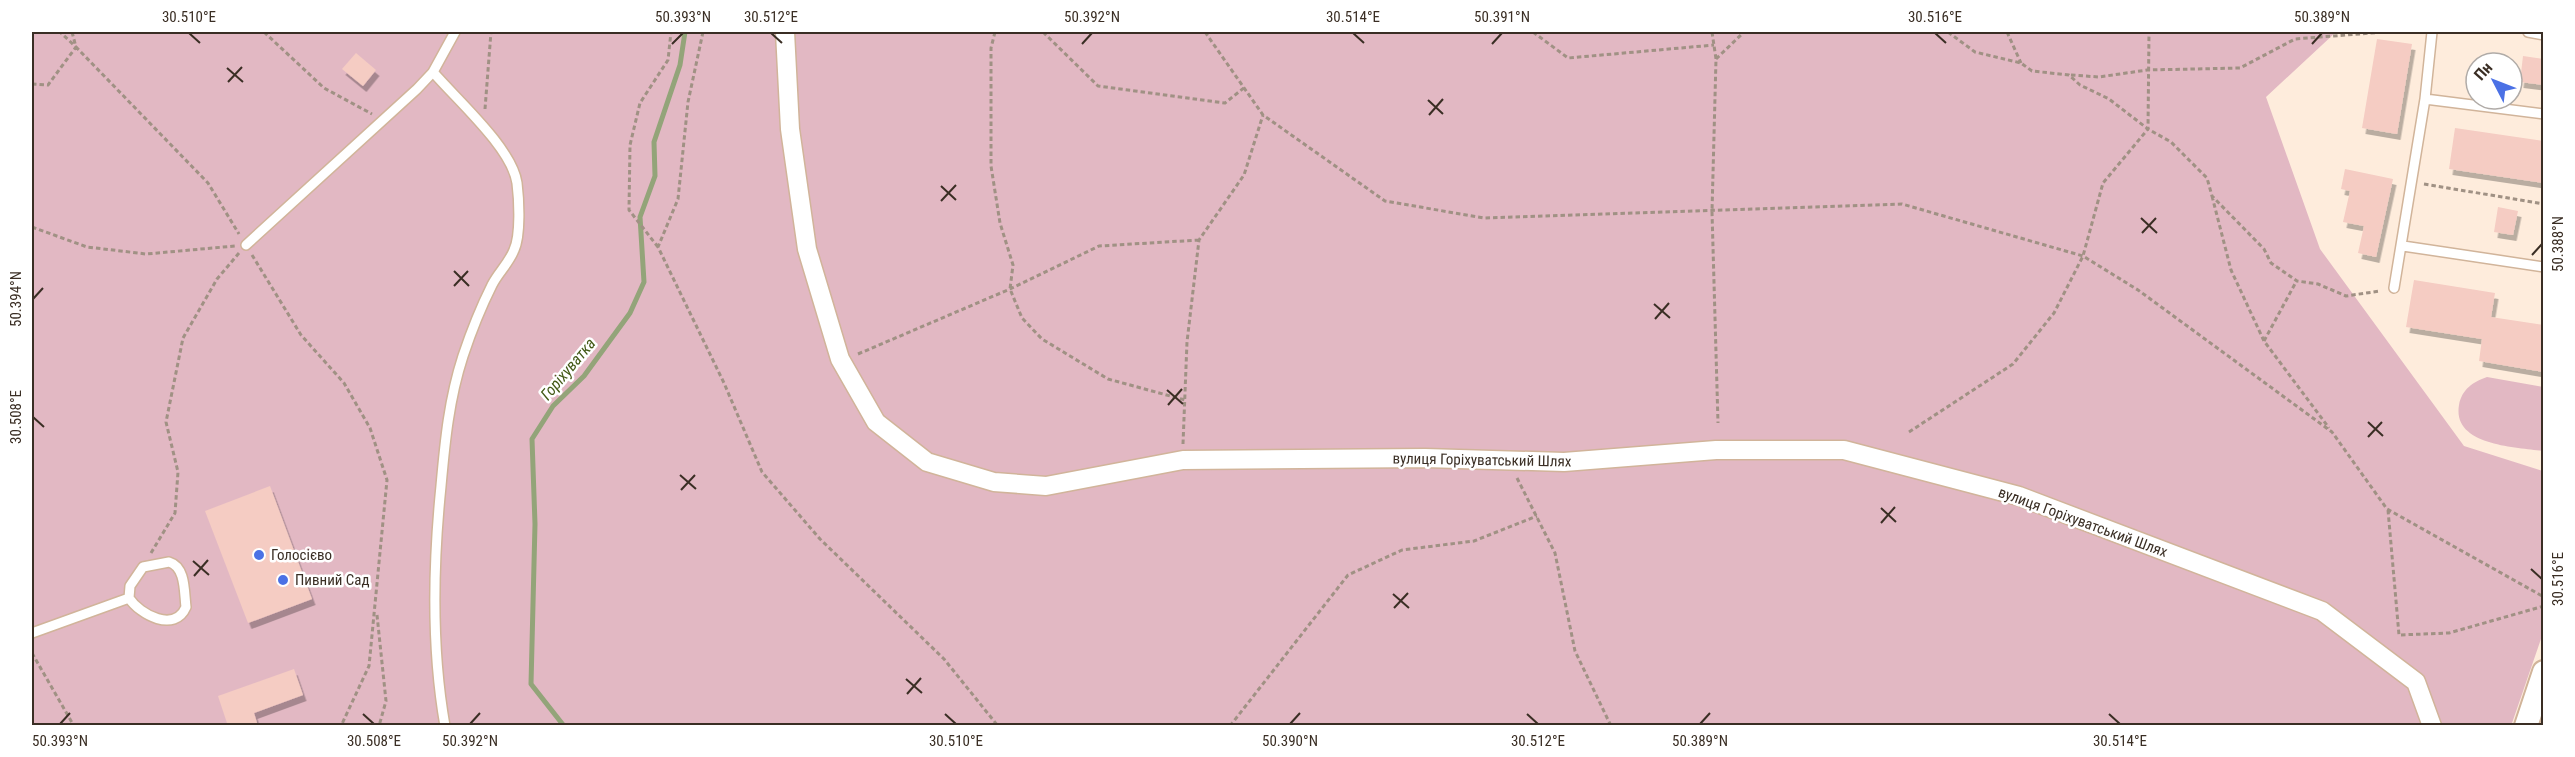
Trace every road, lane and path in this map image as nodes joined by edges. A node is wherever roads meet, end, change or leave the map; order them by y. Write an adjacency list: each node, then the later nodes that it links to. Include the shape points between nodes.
1 (60, 32): 23 (path)
2 (72, 32): 23 (path)
3 (264, 32): 34 (path, via 324,88)
4 (455, 32): 27 (lane)
5 (491, 32): 35 (path)
6 (671, 32): 45 (path, via 668,60 639,103 630,145 630,212)
7 (703, 32): 45 (path, via 688,102 678,200)
8 (785, 32): 58 (street, вулиця Горіхуватський Шлях, via 790,129 807,249 840,359 876,422 927,462 994,482 1046,486 1183,460)
9 (995, 32): 50 (path, via 991,48 991,166 1000,223 1013,265)
10 (1043, 32): 30 (path, via 1098,86 1225,103)
11 (1205, 32): 30 (path)
12 (1533, 32): 22 (path, via 1568,58)
13 (1712, 32): 22 (path)
14 (1744, 32): 24 (path)
15 (1948, 32): 25 (path, via 1975,52)
16 (2007, 32): 25 (path)
17 (2150, 32): 26 (path)
18 (2384, 32): 26 (path, via 2295,39 2240,68)
19 (2432, 32): 31 (lane)
20 (2528, 32): 21 (lane)
21 (2544, 35)
22 (1714, 45): 24 (path)
23 (76, 47): 29 (path, via 48,85); 43 (path, via 208,183)
24 (1716, 59): 40 (path)
25 (2021, 63): 28 (path, via 2032,71)
26 (2147, 70): 28 (path, via 2098,77); 36 (path)
27 (433, 72): 34 (lane); 35 (lane)
28 (2069, 75): 36 (path)
29 (32, 84)
30 (1245, 87): 33 (path)
31 (2424, 99): 32 (lane); 37 (lane)
32 (2544, 114)
33 (1263, 115): 40 (path, via 1385,201 1484,218); 42 (path, via 1244,175)
34 (384, 120): 43 (lane)
35 (483, 129): 72 (lane, via 505,152 517,181 519,213 515,249 493,283 474,327 446,423 435,544 435,645)
36 (2148, 129): 38 (path, via 2171,142 2207,178); 46 (path, via 2103,183)
37 (2412, 182): 39 (path); 44 (lane)
38 (2212, 196): 48 (path, via 2264,249 2271,263); 51 (path, via 2231,270)
39 (2544, 204)
40 (1712, 212): 46 (path, via 1902,204); 54 (path)
41 (32, 227): 43 (path, via 87,247 146,254)
42 (1199, 240): 50 (path, via 1100,246); 53 (path, via 1187,342)
43 (246, 245): 61 (path, via 217,279 183,338 166,422 178,471 175,513); 65 (path, via 301,335 344,383 370,428 387,480)
44 (2403, 246): 47 (lane); 49 (lane)
45 (658, 247): 73 (path, via 762,472 820,539 944,660)
46 (2083, 256): 55 (path, via 2054,313 2013,364); 56 (path, via 2138,290)
47 (2544, 267)
48 (2297, 281): 49 (path, via 2318,284 2346,296); 51 (path)
49 (2394, 288)
50 (1010, 289): 52 (path); 53 (path, via 1022,318 1042,339 1108,379)
51 (2264, 341): 56 (path)
52 (856, 355)
53 (1185, 400): 57 (path)
54 (1718, 423)
55 (1909, 432)
56 (2332, 432): 59 (path)
57 (1183, 446)
58 (1508, 460): 60 (path); 76 (street, вулиця Горіхуватський Шлях, via 1563,462 1716,450 1844,450 2019,496 2322,611 2416,681)
59 (2388, 509): 62 (path); 64 (path, via 2399,635 2449,633)
60 (1537, 516): 74 (path, via 1474,541 1402,550 1348,575); 75 (path, via 1555,553 1575,651)
61 (143, 567): 63 (lane, via 130,586); 63 (lane, via 174,564 181,572 186,607 180,615 155,619 135,608)
62 (2544, 597)
63 (129, 598): 66 (lane)
64 (2544, 606)
65 (376, 608): 70 (path, via 369,666); 71 (path, via 386,701)
66 (32, 633)
67 (32, 652): 69 (path)
68 (2544, 672): 77 (street)
69 (74, 726)
70 (341, 726)
71 (379, 726)
72 (445, 726)
73 (998, 726)
74 (1230, 726)
75 (1611, 726)
76 (2432, 726)
77 (2526, 726)

